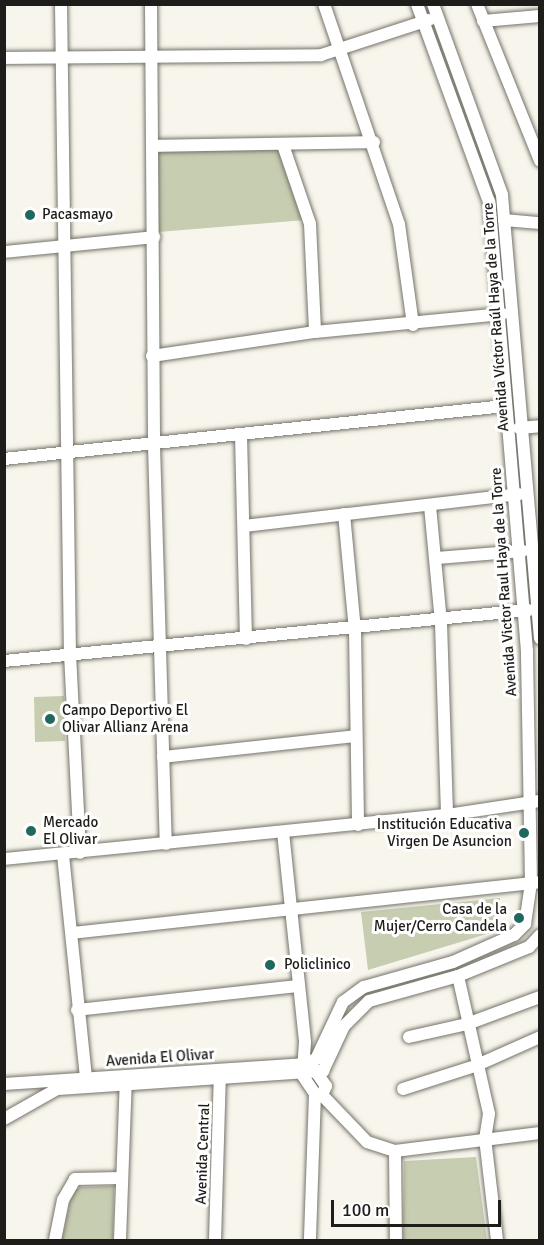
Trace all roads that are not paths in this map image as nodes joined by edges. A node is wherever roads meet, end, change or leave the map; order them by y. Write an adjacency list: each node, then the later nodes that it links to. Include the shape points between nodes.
1 (61, 4): 13 (street)
2 (151, 4): 12 (street)
3 (324, 4): 11 (street)
4 (417, 4): 10 (street)
5 (433, 4): 8 (street, Avenida Víctor Raúl Haya de la Torre)
6 (477, 4): 9 (street)
7 (540, 16): 9 (street)
8 (437, 17): 10 (street); 19 (street, Avenida Víctor Raúl Haya de la Torre, via 494,164)
9 (483, 21): 18 (street)
10 (422, 22): 11 (street); 25 (street, Avenida Victor Raul Haya de la Torre, via 485,180)
11 (339, 53): 12 (street); 15 (street)
12 (152, 54): 13 (street); 17 (street)
13 (62, 56): 14 (street); 22 (street)
14 (4, 58)
15 (374, 142): 16 (street); 26 (street, via 399,224)
16 (283, 145): 17 (street); 27 (street, via 310,224)
17 (153, 146): 21 (street)
18 (540, 160)
19 (504, 220): 20 (street); 24 (street, Avenida Víctor Raúl Haya de la Torre)
20 (540, 223)
21 (154, 237): 22 (street); 28 (street)
22 (64, 246): 23 (street); 34 (street)
23 (4, 252)
24 (510, 313): 25 (street); 31 (street, Avenida Víctor Raúl Haya de la Torre)
25 (497, 314): 26 (street); 29 (street, Avenida Victor Raul Haya de la Torre)
26 (413, 325): 27 (street)
27 (315, 332): 28 (street)
28 (152, 356): 33 (street)
29 (505, 406): 32 (street); 36 (street, Avenida Victor Raul Haya de la Torre)
30 (540, 426): 31 (street)
31 (519, 428): 36 (street, Avenida Víctor Raúl Haya de la Torre)
32 (241, 435): 33 (street); 39 (street)
33 (153, 447): 34 (street); 49 (street)
34 (67, 455): 35 (street); 50 (street)
35 (4, 459)
36 (519, 494): 37 (street); 40 (street, Avenida Víctor Raúl Haya de la Torre); 41 (street, Avenida Victor Raul Haya de la Torre)
37 (429, 506): 38 (street); 42 (street)
38 (344, 514): 39 (street); 46 (street)
39 (244, 526): 48 (street)
40 (530, 550): 41 (street); 43 (street, Avenida Víctor Raúl Haya de la Torre)
41 (517, 551): 42 (street); 44 (street, Avenida Victor Raul Haya de la Torre)
42 (437, 558): 45 (street)
43 (536, 609): 44 (street); 47 (street, Avenida Víctor Raúl Haya de la Torre)
44 (522, 611): 45 (street); 54 (street, Avenida Victor Raul Haya de la Torre)
45 (441, 623): 46 (street); 55 (street)
46 (355, 631): 48 (street); 52 (street)
47 (540, 638)
48 (246, 639): 49 (street)
49 (160, 645): 50 (street); 53 (street)
50 (70, 654): 51 (street); 59 (street)
51 (4, 661)
52 (356, 736): 53 (street); 56 (street)
53 (163, 757): 58 (street)
54 (535, 801): 55 (street); 62 (street, Avenida Victor Raul Haya de la Torre)
55 (447, 815): 56 (street)
56 (358, 825): 57 (street)
57 (282, 832): 58 (street); 63 (street)
58 (166, 844): 59 (street)
59 (80, 853): 60 (street)
60 (63, 855): 61 (street); 64 (street)
61 (4, 859)
62 (535, 882): 63 (street); 73 (street, Avenida Victor Raul Haya de la Torre, via 525,924 514,935 453,962 364,987 333,1016)
63 (291, 912): 64 (street); 67 (street)
64 (72, 933): 69 (street)
65 (540, 935): 66 (street, via 529,947)
66 (458, 976): 70 (street); 77 (street, via 369,1001 344,1026)
67 (299, 986): 69 (street); 77 (street)
68 (540, 997): 70 (street)
69 (77, 1010): 76 (street)
70 (467, 1024): 71 (street); 74 (street)
71 (409, 1037)
72 (540, 1037): 74 (street)
73 (316, 1059): 77 (street, Avenida El Olivar)
74 (475, 1066): 80 (street); 83 (street, via 489,1114)
75 (220, 1075): 77 (street, Avenida El Olivar); 78 (street, Avenida El Olivar); 88 (street, Avenida Central)
76 (86, 1078): 78 (street, Avenida El Olivar); 79 (street, Avenida El Olivar)
77 (315, 1080): 84 (street, via 367,1142); 89 (street)
78 (126, 1081): 81 (street, via 57,1089); 85 (street)
79 (4, 1084)
80 (403, 1089)
81 (4, 1119)
82 (540, 1133): 83 (street)
83 (485, 1138): 84 (street); 91 (street)
84 (395, 1150): 90 (street)
85 (120, 1178): 86 (street, via 75,1179 63,1200); 87 (street)
86 (55, 1240)
87 (120, 1240)
88 (215, 1240)
89 (310, 1240)
90 (396, 1240)
91 (497, 1240)

